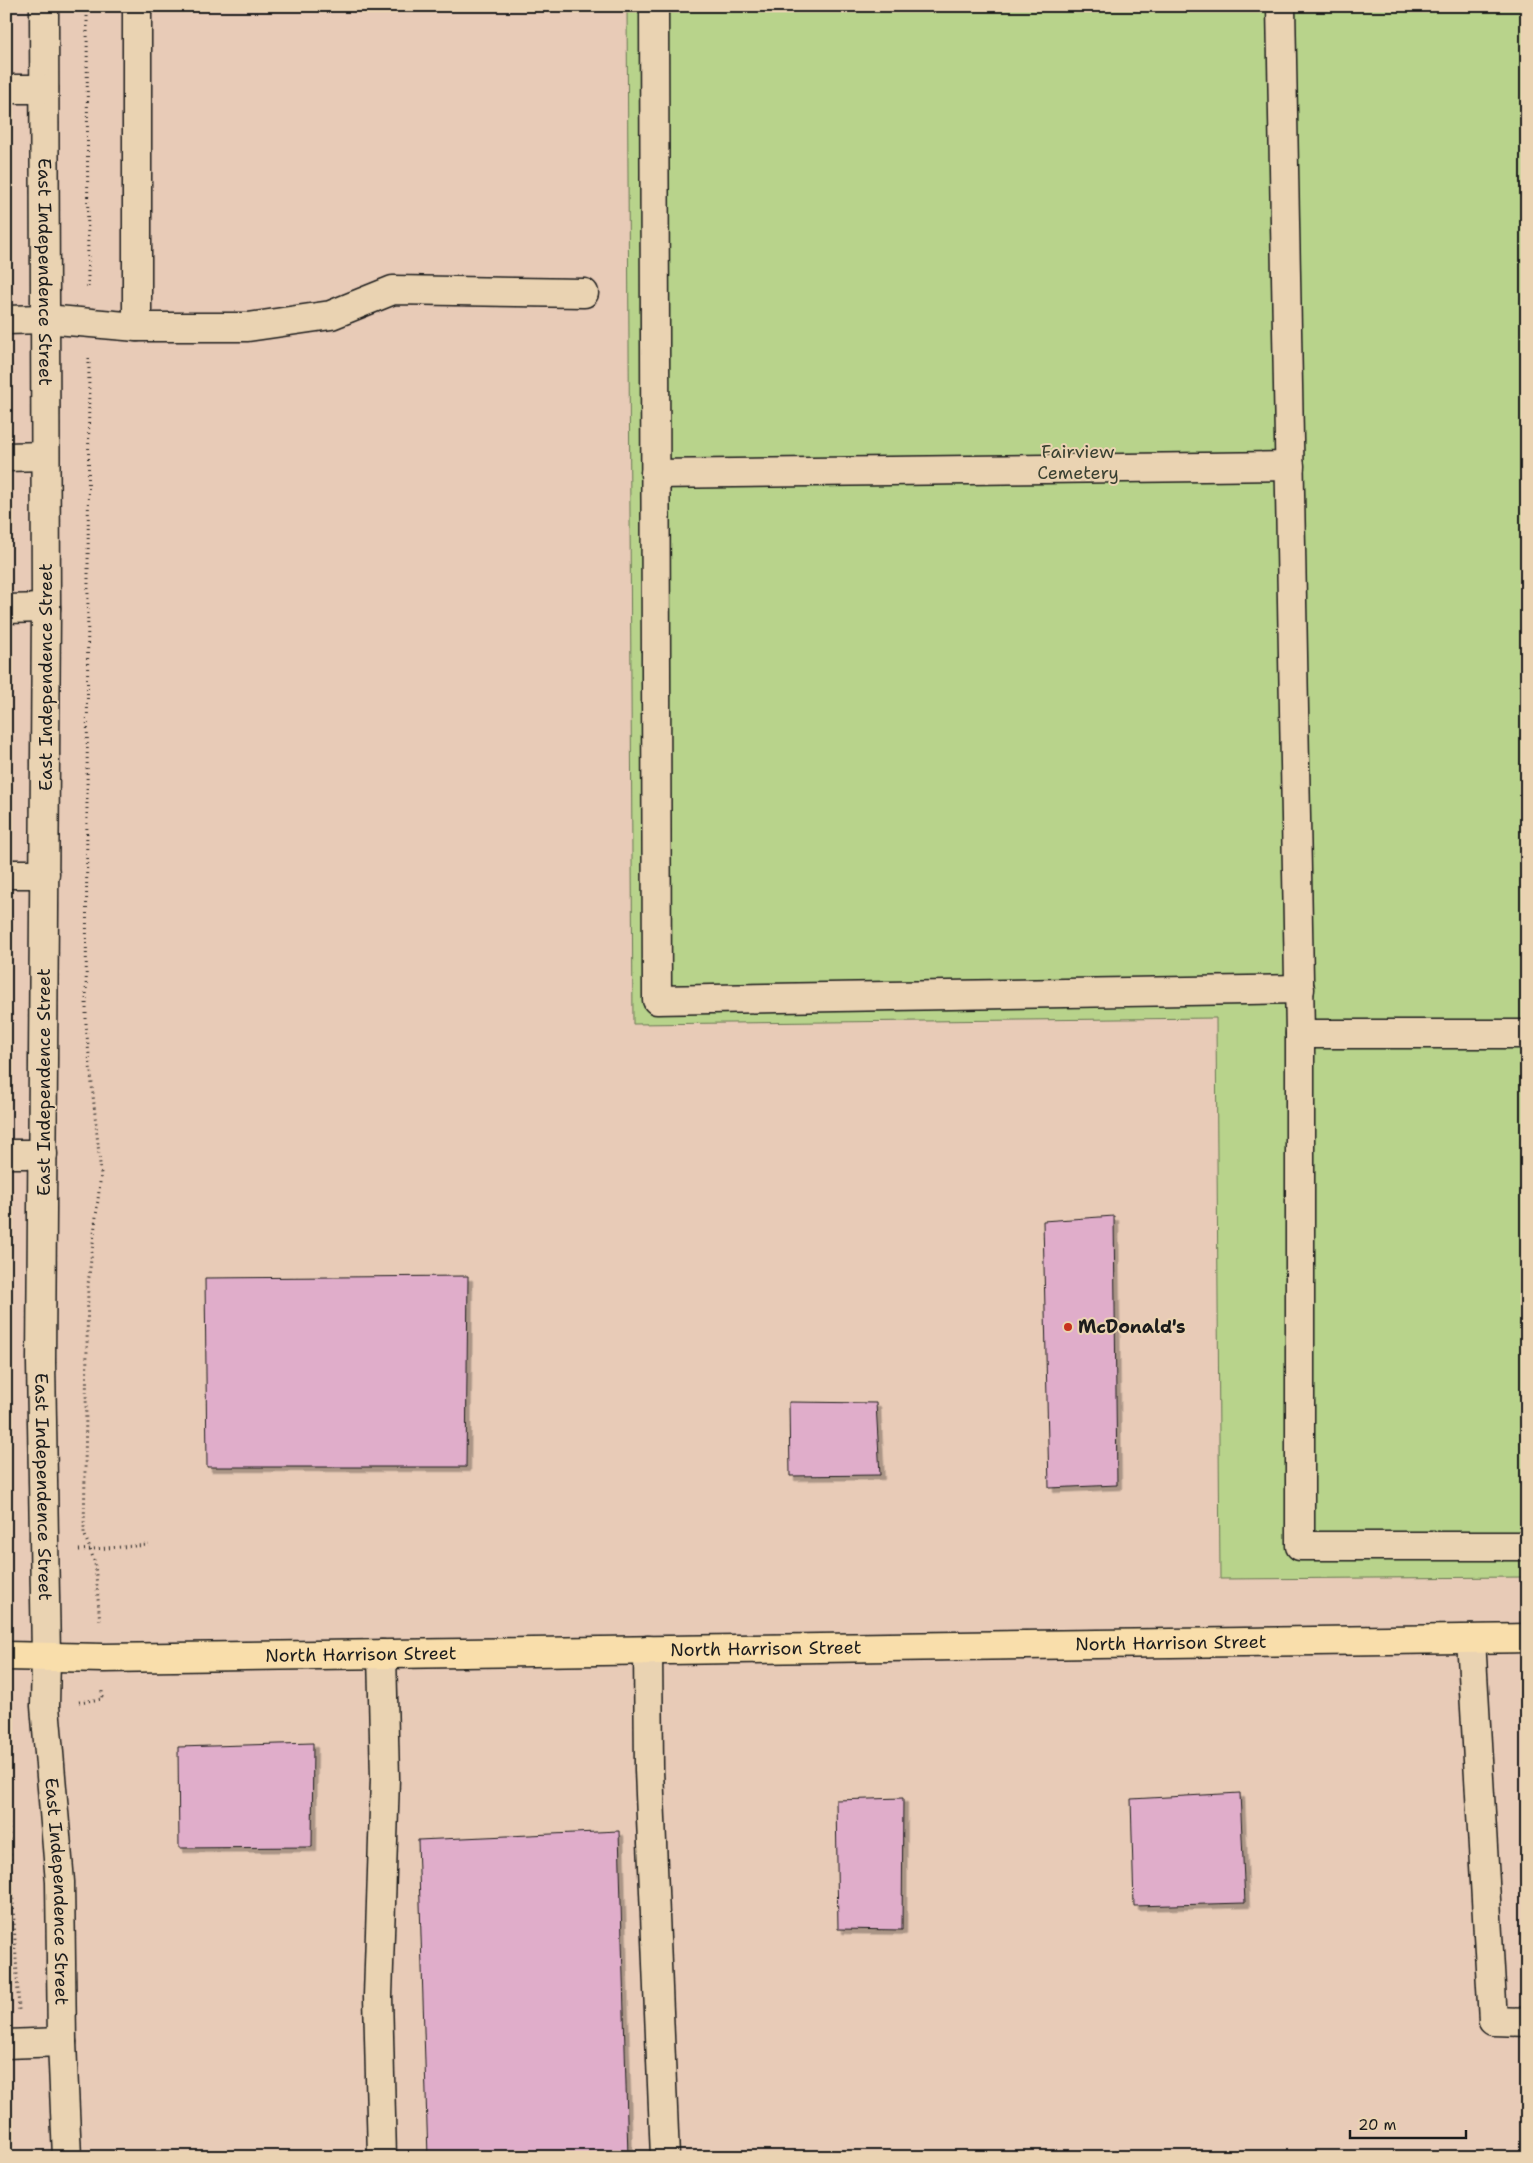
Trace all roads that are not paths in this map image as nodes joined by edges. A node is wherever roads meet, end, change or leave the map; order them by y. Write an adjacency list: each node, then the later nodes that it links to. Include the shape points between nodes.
1 (44, 6): 6 (street, East Independence Street)
2 (137, 6): 10 (street)
3 (654, 6): 14 (street)
4 (1281, 6): 13 (street)
5 (6, 89): 6 (street)
6 (44, 89): 8 (street, East Independence Street)
7 (584, 293): 10 (street, via 393,290 331,315 248,327)
8 (45, 319): 9 (street); 10 (street); 11 (street, East Independence Street)
9 (6, 320)
10 (137, 327)
11 (46, 456): 12 (street); 15 (street, East Independence Street)
12 (6, 457)
13 (1290, 466): 14 (street); 19 (street)
14 (655, 474): 19 (street, via 657,1000)
15 (46, 608): 16 (street); 18 (street, East Independence Street)
16 (6, 609)
17 (6, 874): 18 (street)
18 (45, 874): 23 (street, East Independence Street)
19 (1300, 988): 20 (street)
20 (1300, 1034): 21 (street); 24 (street, via 1300,1546)
21 (1527, 1034)
22 (6, 1154): 23 (street)
23 (43, 1154): 30 (street, East Independence Street, via 41,1363)
24 (1527, 1546)
25 (1527, 1638): 26 (main road, North Harrison Street)
26 (1471, 1639): 27 (main road, North Harrison Street); 31 (street, via 1493,2022)
27 (648, 1650): 28 (main road, North Harrison Street); 36 (street, via 649,1770)
28 (382, 1654): 30 (main road, North Harrison Street); 35 (street, via 385,1778 378,1996)
29 (6, 1656): 30 (main road, North Harrison Street)
30 (46, 1656): 32 (street, East Independence Street, via 45,1706 60,1882)
31 (1527, 2022)
32 (62, 2042): 33 (street); 34 (street, East Independence Street)
33 (14, 2044)
34 (67, 2157)
35 (382, 2157)
36 (665, 2157)

